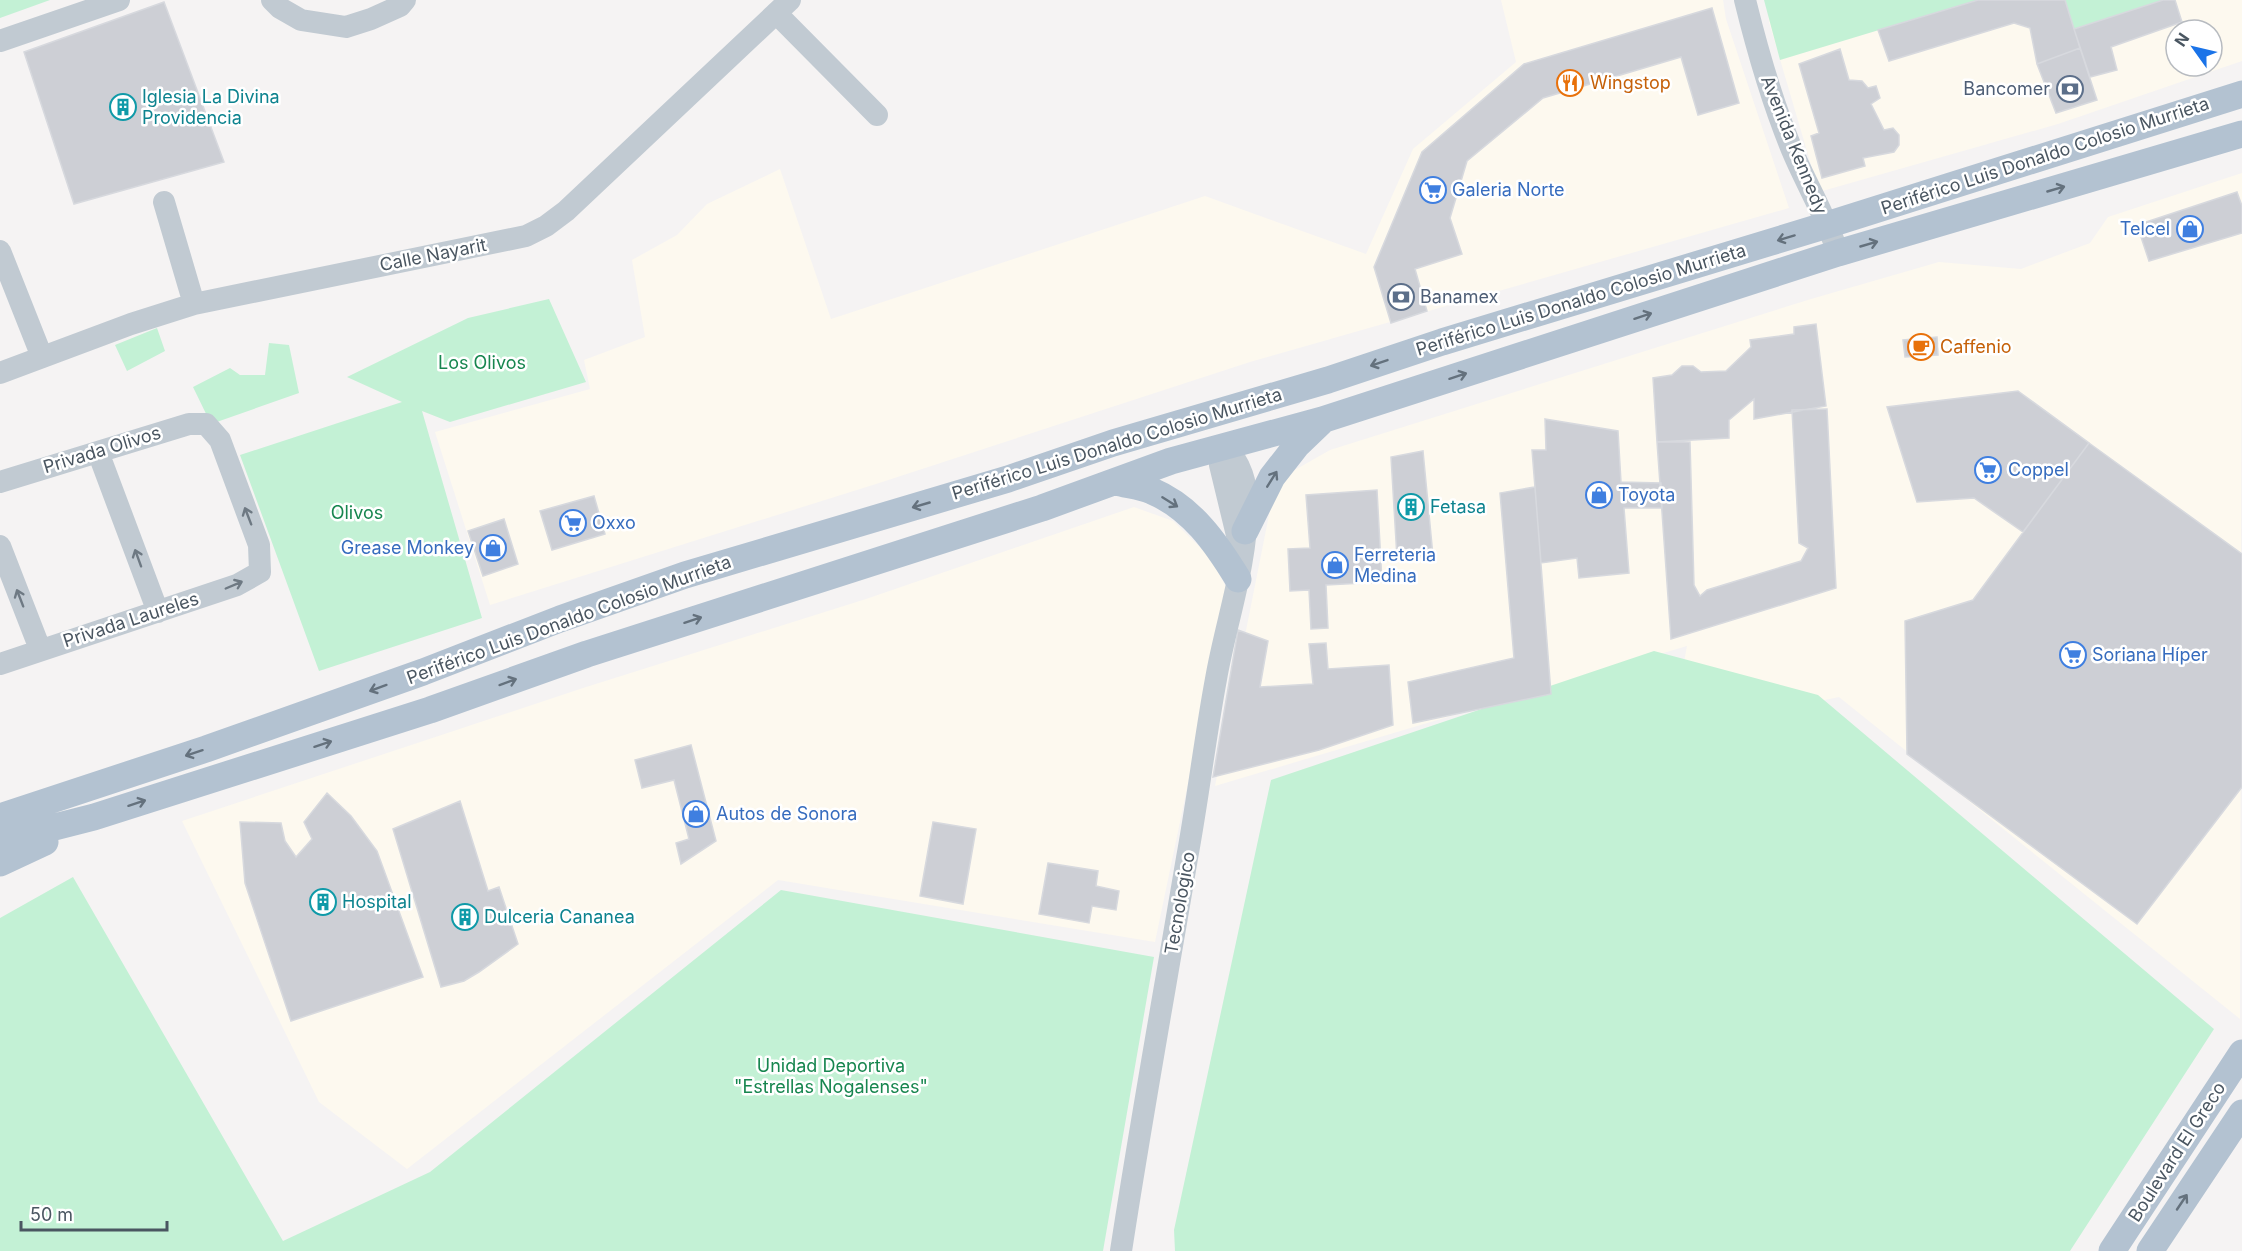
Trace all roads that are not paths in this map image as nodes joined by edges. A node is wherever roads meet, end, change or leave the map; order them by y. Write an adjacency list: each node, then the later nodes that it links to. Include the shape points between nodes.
1 (119, 0): 6 (street)
2 (272, 0): 3 (street, via 301,20 346,27 371,20)
3 (405, 0)
4 (1745, 0): 13 (street, Avenida Kennedy, via 1764,74 1794,156)
5 (783, 7): 8 (street); 16 (street, Calle Nayarit, via 566,212 546,226 526,236)
6 (0, 41)
7 (2235, 92): 13 (main road, Periférico Luis Donaldo Colosio Murrieta)
8 (877, 115)
9 (2242, 134): 11 (main road, Periférico Luis Donaldo Colosio Murrieta)
10 (2242, 151): 11 (main road)
11 (2172, 155): 15 (main road, Periférico Luis Donaldo Colosio Murrieta, one-way to 11)
12 (164, 202): 16 (street)
13 (1827, 225): 15 (street, Avenida Kennedy); 19 (main road, Periférico Luis Donaldo Colosio Murrieta, one-way to 19)
14 (0, 251): 17 (street)
15 (1838, 253): 20 (main road, Periférico Luis Donaldo Colosio Murrieta, one-way to 15)
16 (194, 304): 17 (street, Calle Nayarit)
17 (42, 357): 18 (street, Calle Nayarit)
18 (0, 373)
19 (1328, 380): 21 (main road, Periférico Luis Donaldo Colosio Murrieta); 22 (main road, via 1310,402 1254,425)
20 (1322, 420): 22 (main road, Periférico Luis Donaldo Colosio Murrieta); 27 (main road, one-way to 20, via 1272,477)
21 (1113, 443): 22 (main road, via 1139,448); 32 (main road, Periférico Luis Donaldo Colosio Murrieta, one-way to 32, via 685,575 423,672)
22 (1225, 448): 25 (main road, Periférico Luis Donaldo Colosio Murrieta, via 1171,461); 27 (street, Tecnologico, via 1220,465)
23 (98, 452): 24 (street, Privada Olivos); 28 (street, Privada Olivos, one-way to 23, via 259,545 220,440 206,424 189,424); 29 (street, one-way to 23)
24 (0, 482)
25 (1116, 482): 27 (main road, one-way to 27, via 1151,491 1191,516 1216,545); 35 (main road, Periférico Luis Donaldo Colosio Murrieta, one-way to 25)
26 (0, 546): 30 (street, one-way to 26)
27 (1242, 555): 40 (street, Tecnologico, via 1238,590 1216,677)
28 (260, 572): 29 (street, Privada Laureles, one-way to 28, via 237,585)
29 (158, 612): 30 (street, Privada Laureles)
30 (40, 649): 31 (street, Privada Laureles)
31 (0, 664)
32 (34, 807): 33 (main road); 34 (main road, Periférico Luis Donaldo Colosio Murrieta)
33 (0, 809)
34 (0, 817)
35 (94, 817): 36 (main road, Periférico Luis Donaldo Colosio Murrieta); 37 (main road)
36 (0, 841)
37 (0, 863)
38 (2242, 1053): 41 (main road, Boulevard El Greco)
39 (2242, 1113): 42 (main road, Boulevard El Greco, one-way to 39)
40 (1120, 1251)
41 (2112, 1251)
42 (2150, 1251)

